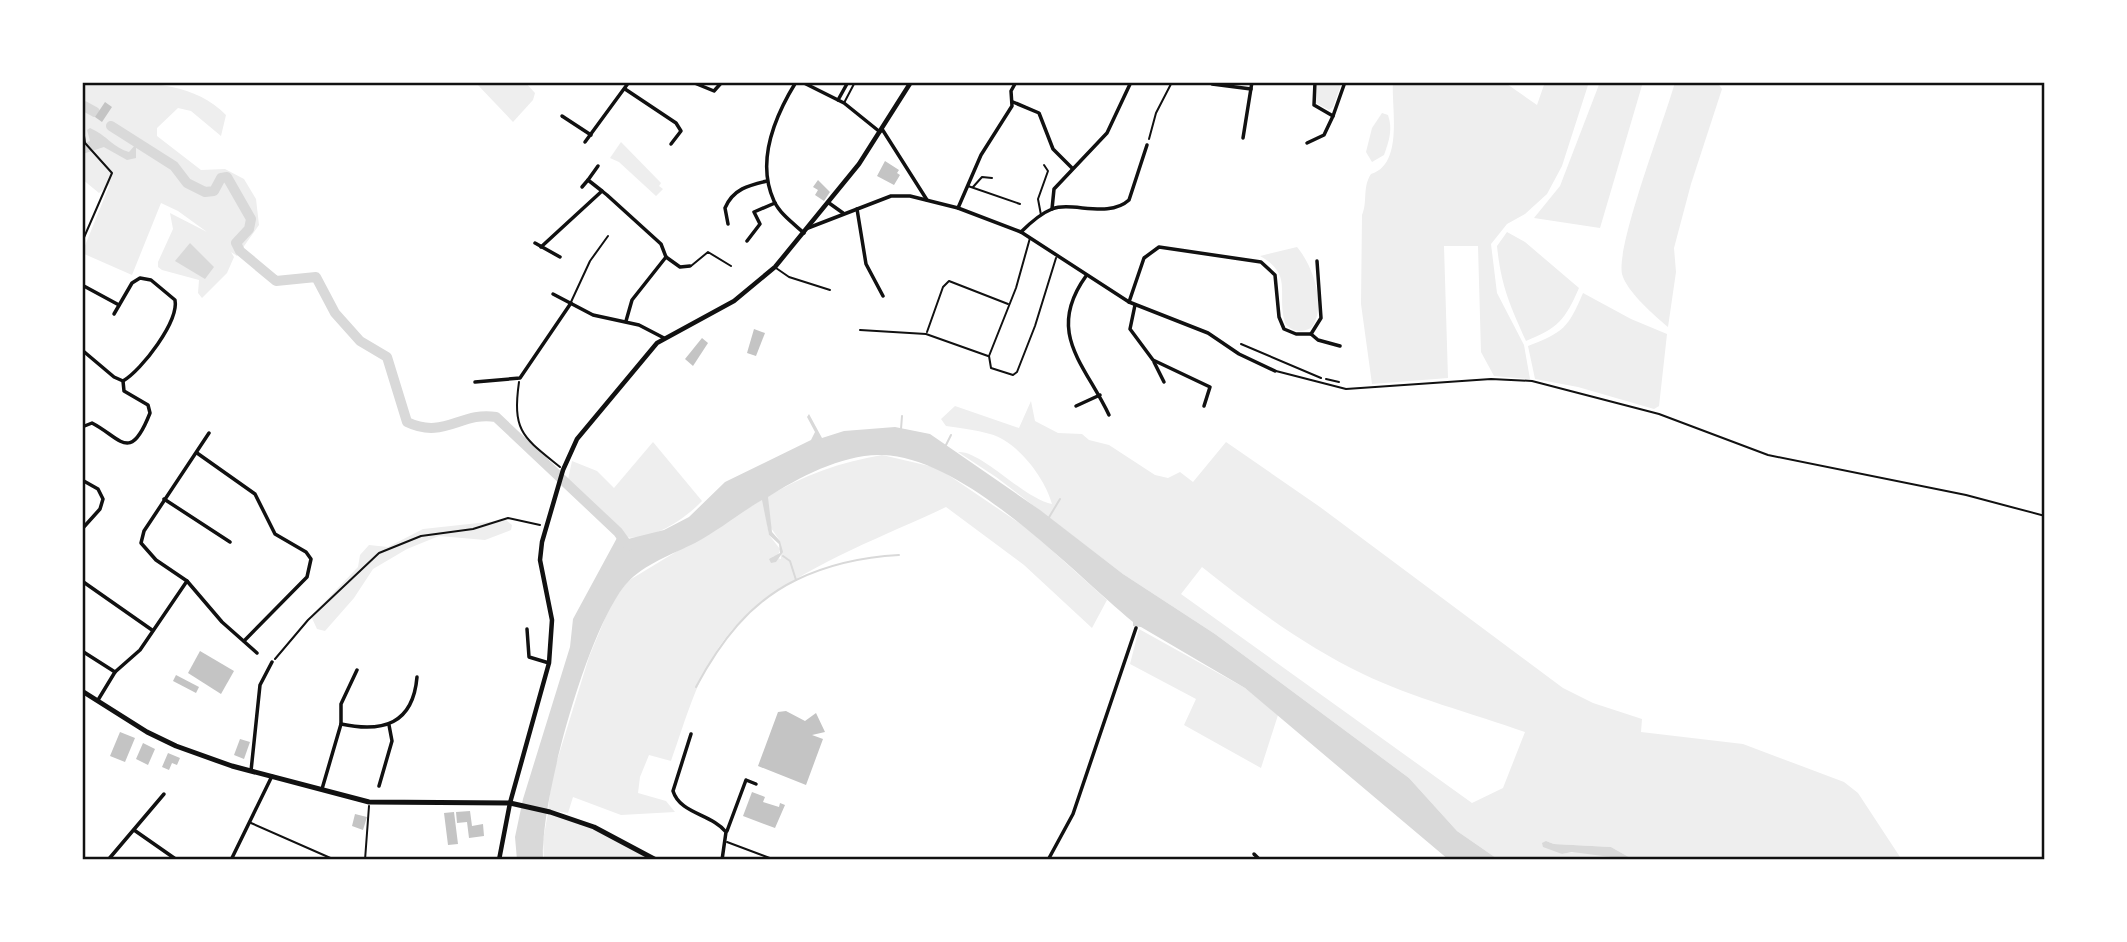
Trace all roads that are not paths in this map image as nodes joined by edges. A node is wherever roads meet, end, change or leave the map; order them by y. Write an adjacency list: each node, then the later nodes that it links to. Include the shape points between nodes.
1 (629, 82): 15 (street)
2 (692, 82): 3 (street, via 714,91)
3 (722, 82)
4 (796, 82): 35 (street, via 774,130)
5 (802, 82): 17 (street)
6 (848, 82): 17 (street)
7 (855, 82): 19 (lane)
8 (911, 82): 23 (main road)
9 (1016, 82): 18 (street, via 1011,91)
10 (1131, 82): 32 (street, via 1107,133)
11 (1252, 82): 16 (street)
12 (1315, 82): 21 (street, via 1314,105)
13 (1345, 82): 21 (street)
14 (1212, 84): 16 (street)
15 (625, 89): 24 (street); 27 (street, via 676,123 681,131)
16 (1251, 89): 25 (street)
17 (838, 100): 19 (street)
18 (1013, 102): 32 (street, via 1039,113 1053,149); 36 (street, via 981,155)
19 (844, 103): 23 (street)
20 (562, 116): 24 (street)
21 (1333, 116): 28 (street, via 1324,135)
22 (83, 129): 55 (lane, via 85,143 112,173)
23 (881, 130): 39 (street); 41 (main road)
24 (591, 135): 26 (street)
25 (1243, 138)
26 (585, 142)
27 (671, 144)
28 (1307, 144)
29 (1147, 145): 45 (street, via 1124,205)
30 (1044, 165): 47 (lane, via 1048,171 1038,199)
31 (598, 166): 34 (street)
32 (1072, 168): 45 (street, via 1054,189)
33 (992, 178): 36 (lane, via 982,177)
34 (588, 180): 37 (street); 38 (street)
35 (767, 181): 40 (street); 48 (street, via 748,185 732,196 724,208)
36 (970, 186): 42 (lane); 43 (street)
37 (582, 187)
38 (602, 191): 57 (street); 60 (street, via 661,244)
39 (927, 200): 43 (street); 44 (street, via 897,195)
40 (775, 203): 51 (street); 54 (street, via 754,212 760,224)
41 (829, 203): 46 (street); 49 (main road)
42 (1020, 204)
43 (958, 208): 50 (street)
44 (857, 209): 46 (street); 69 (street, via 866,264)
45 (1052, 209): 47 (street)
46 (845, 214): 49 (street)
47 (1041, 216): 50 (street)
48 (728, 224)
49 (808, 228): 51 (main road)
50 (1021, 232): 53 (street)
51 (804, 233): 64 (main road)
52 (608, 236): 71 (lane, via 590,261)
53 (1030, 237): 58 (street); 72 (lane)
54 (747, 241)
55 (82, 242)
56 (535, 243): 57 (street)
57 (541, 247): 59 (street)
58 (1057, 255): 65 (street); 83 (lane, via 1017,372 990,369)
59 (560, 257)
60 (666, 257): 62 (street, via 680,267); 76 (street, via 632,300)
61 (1317, 261): 79 (street, via 1321,318)
62 (690, 266): 63 (lane, via 708,252)
63 (731, 267)
64 (775, 267): 67 (lane, via 789,277); 80 (main road, via 734,301)
65 (1086, 276): 70 (street); 89 (street, via 1072,302 1067,330 1080,365)
66 (82, 285): 73 (street)
67 (830, 290)
68 (554, 294): 71 (street)
69 (883, 296)
70 (1129, 302): 74 (street); 79 (street, via 1144,258 1158,247 1261,262 1275,275 1281,324 1290,333)
71 (571, 303): 76 (street, via 593,315); 87 (street, via 520,378)
72 (1009, 304): 78 (lane, via 949,281); 83 (lane)
73 (119, 305): 75 (street); 86 (street, via 140,278 169,291 176,306 154,350)
74 (1135, 305): 84 (street, via 1130,329); 85 (street, via 1208,333)
75 (114, 314)
76 (626, 321): 80 (street)
77 (860, 330): 78 (lane)
78 (926, 334): 83 (lane)
79 (1311, 334): 81 (street)
80 (664, 338): 110 (main road, via 577,439 563,470 540,560 552,620)
81 (1340, 346)
82 (82, 350): 86 (street)
83 (989, 356)
84 (1153, 360): 88 (street); 91 (street, via 1210,387)
85 (1275, 371): 98 (lane, via 1322,385 1359,388 1491,379 1532,381 1659,414 1768,455 1966,495)
86 (123, 381): 93 (street, via 127,393 150,408 136,438 120,443 92,423)
87 (475, 382)
88 (1164, 382)
89 (1100, 395): 90 (street); 92 (street)
90 (1076, 406)
91 (1204, 406)
92 (1109, 415)
93 (82, 427)
94 (209, 433): 95 (street)
95 (197, 453): 97 (street); 106 (street, via 255,494 275,534 312,559 307,578)
96 (82, 480): 99 (street, via 98,489 103,499)
97 (164, 499): 100 (street); 102 (street, via 144,531 142,548)
98 (2045, 516)
99 (82, 530)
100 (230, 542)
101 (82, 581): 105 (street)
102 (187, 581): 105 (street); 106 (street)
103 (1136, 628): 139 (street, via 1073,814)
104 (527, 629): 110 (street, via 529,657)
105 (152, 630): 112 (street, via 140,650)
106 (244, 641): 108 (street)
107 (82, 651): 112 (street)
108 (257, 653)
109 (272, 662): 119 (street, via 260,685)
110 (549, 663): 125 (main road)
111 (357, 670): 116 (street, via 341,704)
112 (115, 672): 115 (street)
113 (417, 677): 117 (street, via 411,708)
114 (82, 691): 115 (main road)
115 (97, 702): 119 (main road, via 176,746)
116 (341, 724): 117 (street); 123 (street)
117 (389, 725): 122 (street, via 392,741)
118 (691, 734): 128 (street, via 674,782 676,799 715,820)
119 (251, 771): 120 (main road)
120 (272, 776): 123 (main road); 126 (street)
121 (756, 784): 128 (street, via 747,780)
122 (379, 786)
123 (322, 791): 125 (main road, via 369,802)
124 (164, 794): 127 (street)
125 (511, 804): 135 (main road); 136 (main road, via 564,816)
126 (251, 823): 133 (street); 134 (lane)
127 (134, 830): 131 (street); 132 (street)
128 (726, 832): 129 (street)
129 (727, 842): 137 (street); 138 (lane)
130 (1254, 854): 140 (street)
131 (108, 860)
132 (177, 860)
133 (231, 860)
134 (335, 860)
135 (499, 860)
136 (656, 860)
137 (722, 860)
138 (775, 860)
139 (1048, 860)
140 (1260, 860)

